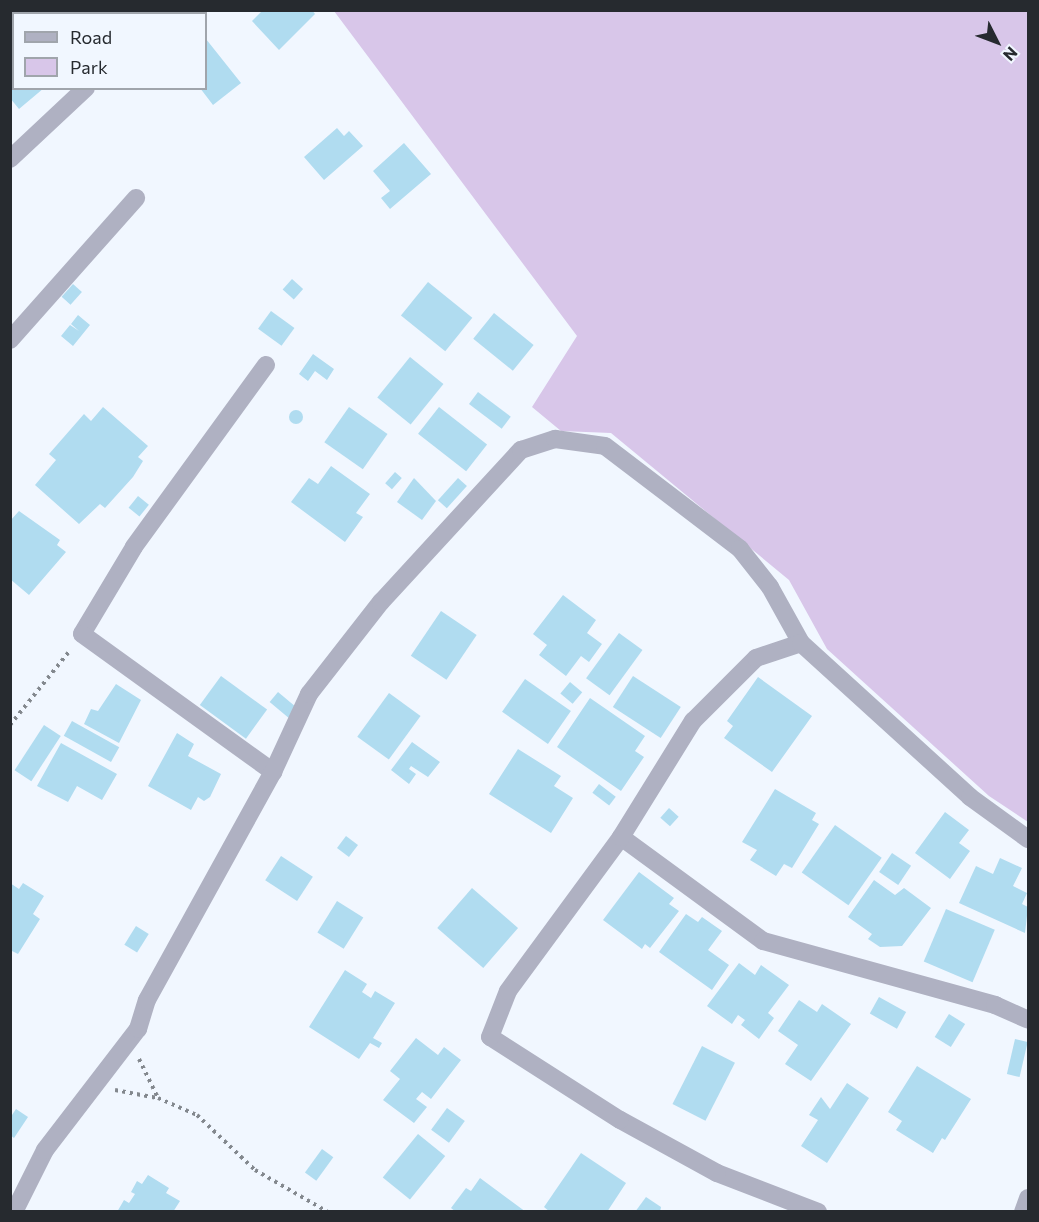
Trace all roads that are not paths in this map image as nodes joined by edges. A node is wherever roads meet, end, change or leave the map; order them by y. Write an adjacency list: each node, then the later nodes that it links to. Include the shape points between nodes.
1 (85, 90): 2 (street)
2 (10, 159)
3 (136, 198): 4 (street)
4 (10, 340)
5 (266, 365): 7 (street, via 134,547 82,634)
6 (801, 643): 7 (street, via 770,587 740,549 605,446 555,439 521,450 381,602 309,693); 8 (street, via 756,658 693,721); 9 (street, via 970,796)
7 (273, 772): 12 (street, via 147,1000 138,1029 45,1150)
8 (621, 837): 10 (street, via 763,941 995,1005); 13 (street, via 508,991 490,1037 620,1120 717,1173)
9 (1029, 839)
10 (1029, 1020)
11 (1029, 1198): 14 (street)
12 (14, 1212)
13 (818, 1212)
14 (1023, 1212)

